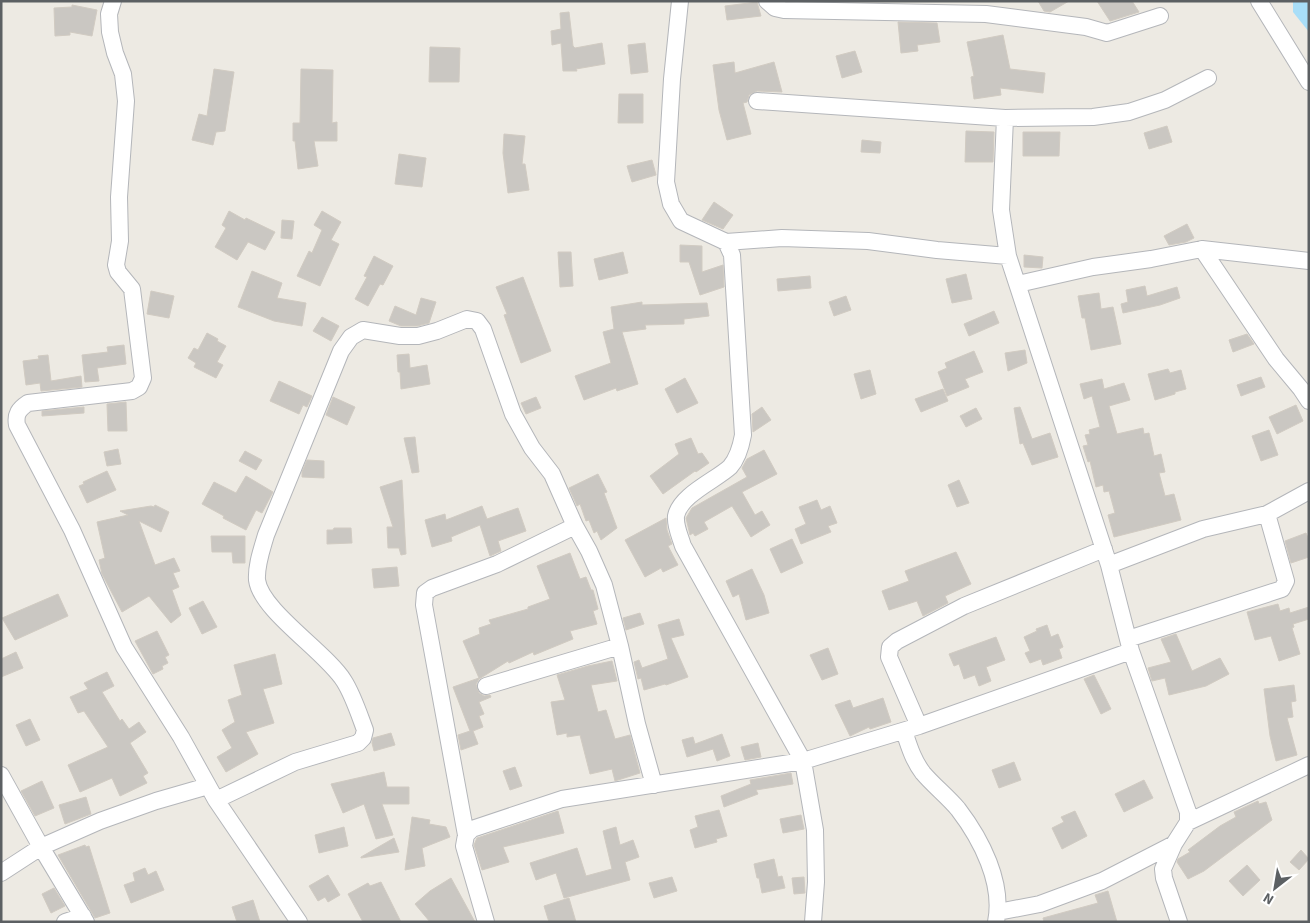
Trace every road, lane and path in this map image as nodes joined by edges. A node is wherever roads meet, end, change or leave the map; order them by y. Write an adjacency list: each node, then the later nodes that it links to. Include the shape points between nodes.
1 (113, 1): 29 (street, via 109,14 110,32 123,74 126,101 118,197 120,241 116,265 132,289 143,378 132,391 28,403 16,418 72,530 124,647)
2 (680, 1): 10 (street, via 666,182 670,204 681,221)
3 (767, 1): 5 (street, via 784,10 986,14 1086,27 1107,33)
4 (1259, 1): 7 (street)
5 (1160, 16)
6 (1208, 78): 9 (street, via 1165,100 1129,112 1093,117)
7 (1309, 82)
8 (757, 101): 9 (street)
9 (1005, 118): 12 (street, via 1000,210)
10 (726, 242): 12 (street, via 782,238 868,241); 25 (street, via 732,255 744,435 731,465 687,499 678,511 676,523 683,546)
11 (1202, 249): 13 (street); 14 (street, via 1093,267); 15 (street, via 1276,359)
12 (1008, 256): 14 (street)
13 (1309, 261)
14 (1018, 284): 19 (street)
15 (1309, 401)
16 (1309, 491): 17 (street)
17 (1267, 514): 20 (street, via 1203,529); 21 (street, via 1286,581 1282,589)
18 (575, 526): 22 (street, via 604,585); 29 (street, via 552,474 532,448 513,414 483,328 477,321 467,319 418,336 363,330 351,337 341,351 266,535 257,581 262,594 280,617 344,680 365,730 363,738 358,743); 31 (street, via 498,564 425,593 424,605)
19 (1104, 549): 20 (street); 24 (street, via 964,606 890,647 889,657)
20 (1109, 565): 21 (street)
21 (1130, 645): 24 (street); 30 (street, via 1188,812)
22 (620, 646): 23 (street); 28 (street)
23 (486, 686)
24 (912, 729): 25 (street); 35 (street, via 911,754 923,772 958,809 987,858 994,882)
25 (803, 761): 28 (street); 40 (street, via 815,830)
26 (1309, 765): 30 (street)
27 (1, 775): 33 (street)
28 (654, 784): 31 (street, via 562,799 472,829)
29 (212, 793): 33 (street, via 156,801); 38 (street)
30 (1188, 822): 32 (street)
31 (466, 835): 39 (street, via 464,846)
32 (1174, 844): 35 (street, via 1102,881); 41 (street, via 1165,862 1164,878)
33 (41, 847): 34 (street); 36 (street)
34 (1, 873)
35 (997, 917)
36 (85, 919): 37 (street)
37 (64, 922)
38 (299, 922)
39 (486, 922)
40 (813, 922)
41 (1179, 922)

